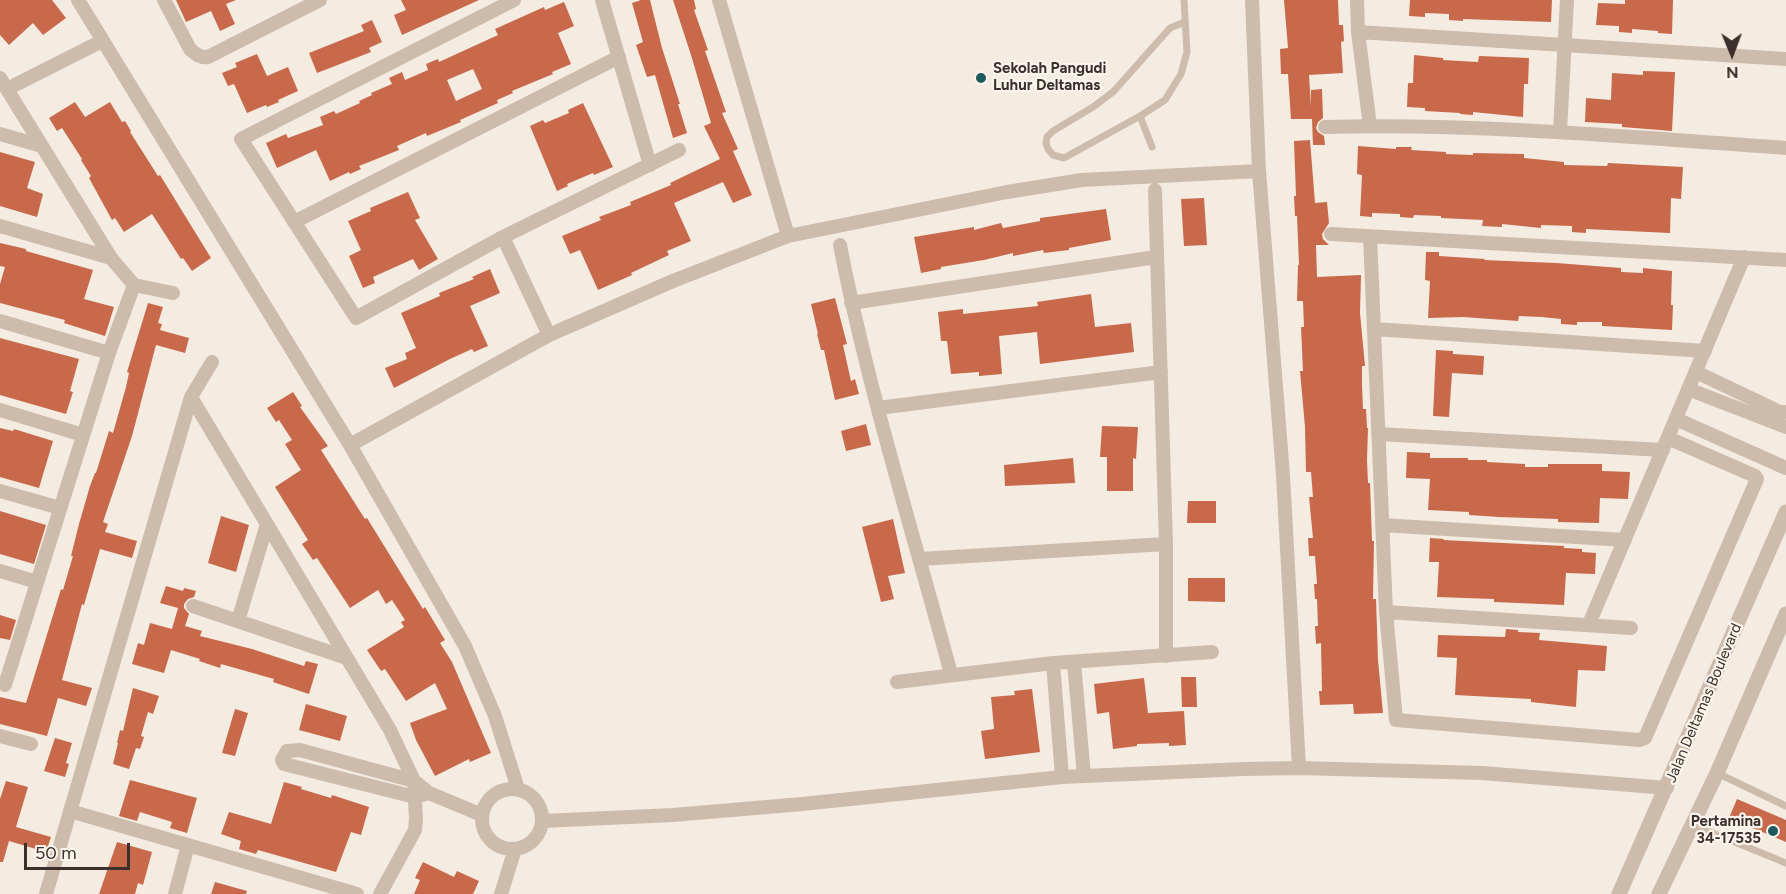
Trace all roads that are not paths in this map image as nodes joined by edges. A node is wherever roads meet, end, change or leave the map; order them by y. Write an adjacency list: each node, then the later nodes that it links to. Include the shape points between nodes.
1 (78, 0): 13 (street)
2 (164, 0): 3 (street, via 190,49 208,57)
3 (320, 0)
4 (514, 0): 30 (street, via 241,138)
5 (602, 0): 15 (street)
6 (720, 0): 33 (street)
7 (1184, 0): 11 (lane)
8 (1252, 0): 28 (street)
9 (1357, 0): 12 (street)
10 (1568, 0): 14 (street)
11 (1185, 22): 18 (lane, via 1186,52 1181,74 1165,100); 18 (lane, via 1170,28 1113,92 1053,131 1046,143 1053,155 1064,158)
12 (1358, 32): 14 (street); 19 (street)
13 (102, 41): 17 (street); 62 (street)
14 (1564, 46): 16 (street); 21 (street)
15 (619, 57): 27 (street); 30 (street)
16 (1786, 59)
17 (3, 84): 23 (street)
18 (1140, 116): 24 (lane)
19 (1370, 126): 20 (street); 21 (street)
20 (1325, 127)
21 (1560, 132): 25 (street)
22 (0, 134): 23 (street)
23 (42, 146): 39 (street)
24 (1152, 147)
25 (1786, 148)
26 (680, 150): 27 (street)
27 (650, 165): 35 (street)
28 (1259, 171): 33 (street, via 1082,180); 92 (street, via 1283,475)
29 (1155, 190): 37 (street)
30 (294, 222): 35 (street, via 356,318)
31 (0, 226): 39 (street)
32 (1331, 234): 34 (street)
33 (788, 236): 46 (street)
34 (1370, 236): 38 (street); 45 (street)
35 (503, 237): 46 (street)
36 (840, 245): 43 (street)
37 (1156, 257): 43 (street); 50 (street)
38 (1744, 257): 40 (street); 47 (street)
39 (111, 258): 41 (street)
40 (1786, 260)
41 (134, 285): 42 (street); 48 (street)
42 (173, 293)
43 (851, 303): 54 (street)
44 (0, 321): 48 (street)
45 (1374, 329): 47 (street); 59 (street)
46 (549, 335): 62 (street)
47 (1705, 351): 51 (street)
48 (109, 353): 60 (street)
49 (213, 362): 53 (street)
50 (1161, 372): 54 (street); 70 (street)
51 (1696, 372): 52 (street); 56 (street)
52 (1688, 389): 57 (street); 58 (street)
53 (191, 398): 67 (street); 102 (street)
54 (878, 408): 71 (street)
55 (0, 410): 60 (street)
56 (1786, 412)
57 (1676, 420): 61 (street); 63 (street)
58 (1786, 428)
59 (1378, 434): 61 (street); 68 (street)
60 (83, 435): 65 (street)
61 (1665, 444): 69 (street); 75 (street, via 1757,479 1643,740 1397,720)
62 (350, 445): 98 (street, via 465,646 495,716)
63 (1786, 468)
64 (0, 491): 65 (street)
65 (60, 508): 73 (street)
66 (1786, 512): 97 (street, Jalan Deltamas Boulevard)
67 (267, 524): 77 (street); 84 (street)
68 (1382, 525): 69 (street); 75 (street)
69 (1625, 540): 78 (street)
70 (1166, 544): 71 (street); 83 (street)
71 (920, 559): 87 (street)
72 (0, 571): 73 (street)
73 (37, 582): 82 (street)
74 (193, 606): 77 (street)
75 (1386, 612): 78 (street)
76 (1786, 614): 93 (street)
77 (238, 621): 84 (street)
78 (1589, 624): 79 (street)
79 (1631, 627)
80 (0, 651): 82 (street)
81 (1212, 652): 83 (street)
82 (14, 656): 89 (street)
83 (1166, 656): 85 (street)
84 (347, 658): 96 (street, via 390,730)
85 (1074, 662): 86 (street); 94 (street)
86 (1053, 663): 87 (street); 95 (street)
87 (951, 674): 88 (street)
88 (897, 682)
89 (5, 685)
90 (0, 736): 91 (street)
91 (31, 744)
92 (1299, 768): 94 (street); 97 (street, via 1482,773)
93 (1717, 773): 101 (lane); 105 (street)
94 (1084, 776): 95 (street)
95 (1062, 777): 104 (street, via 673,815)
96 (414, 781): 99 (street); 100 (street); 100 (street, via 294,749 287,751 282,760 284,764)
97 (1667, 788): 114 (street, Jalan Deltamas Boulevard)
98 (518, 789): 103 (street, via 501,790 488,800); 104 (street, via 531,795 540,807)
99 (429, 793): 100 (street); 103 (street)
100 (415, 797): 112 (street, via 415,830)
101 (1786, 806)
102 (70, 811): 106 (street); 109 (street)
103 (482, 815): 107 (street, via 483,828 490,840)
104 (542, 821): 107 (street, via 538,834)
105 (1693, 825): 108 (lane); 115 (street)
106 (188, 845): 110 (street); 111 (street)
107 (515, 849): 113 (street)
108 (1786, 863)
109 (46, 894)
110 (175, 894)
111 (357, 894)
112 (380, 894)
113 (501, 894)
114 (1619, 894)
115 (1659, 894)

